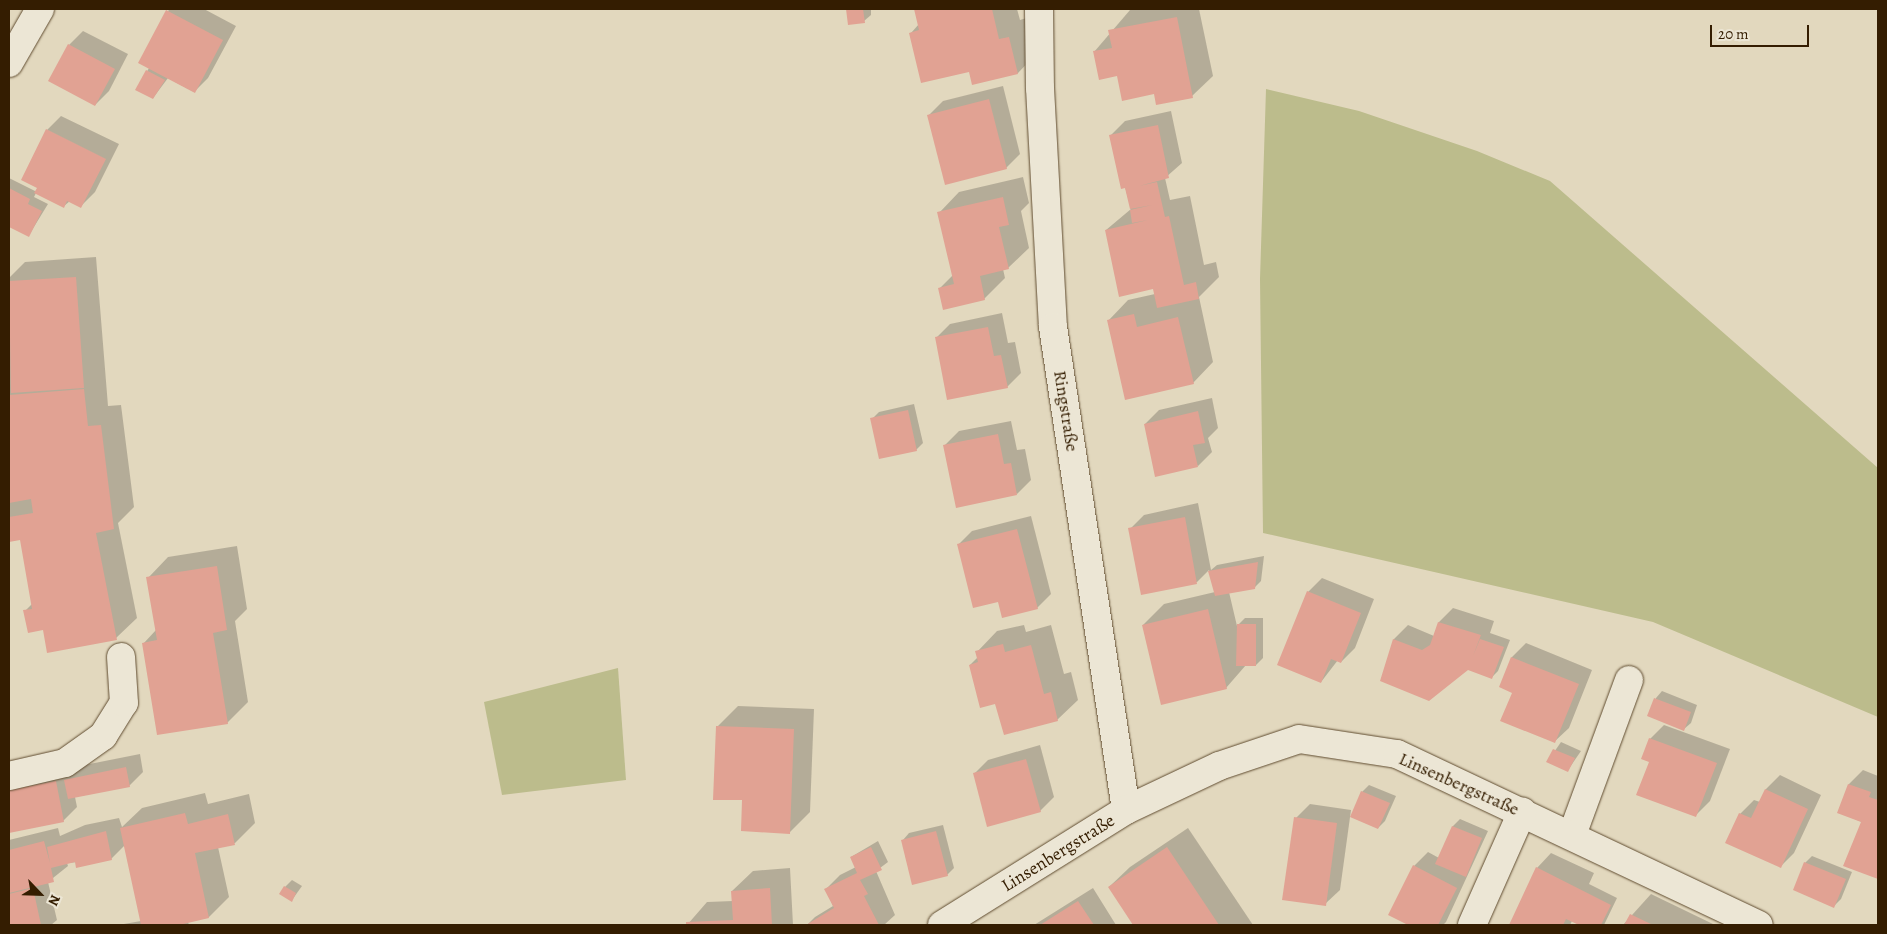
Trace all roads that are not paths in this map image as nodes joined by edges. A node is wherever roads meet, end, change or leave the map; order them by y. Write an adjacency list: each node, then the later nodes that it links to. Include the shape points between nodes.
1 (40, 9): 3 (street)
2 (1039, 9): 7 (street, Ringstraße, via 1053,327)
3 (9, 63)
4 (121, 657): 6 (street, via 124,702 103,736 65,763)
5 (1629, 680): 9 (street)
6 (9, 776)
7 (1126, 810): 8 (street, Linsenbergstraße, via 1219,766 1299,739 1397,754); 10 (street, Linsenbergstraße)
8 (1522, 812): 9 (street, Linsenbergstraße); 11 (street)
9 (1572, 835): 12 (street, Linsenbergstraße)
10 (942, 925)
11 (1472, 925)
12 (1758, 925)

